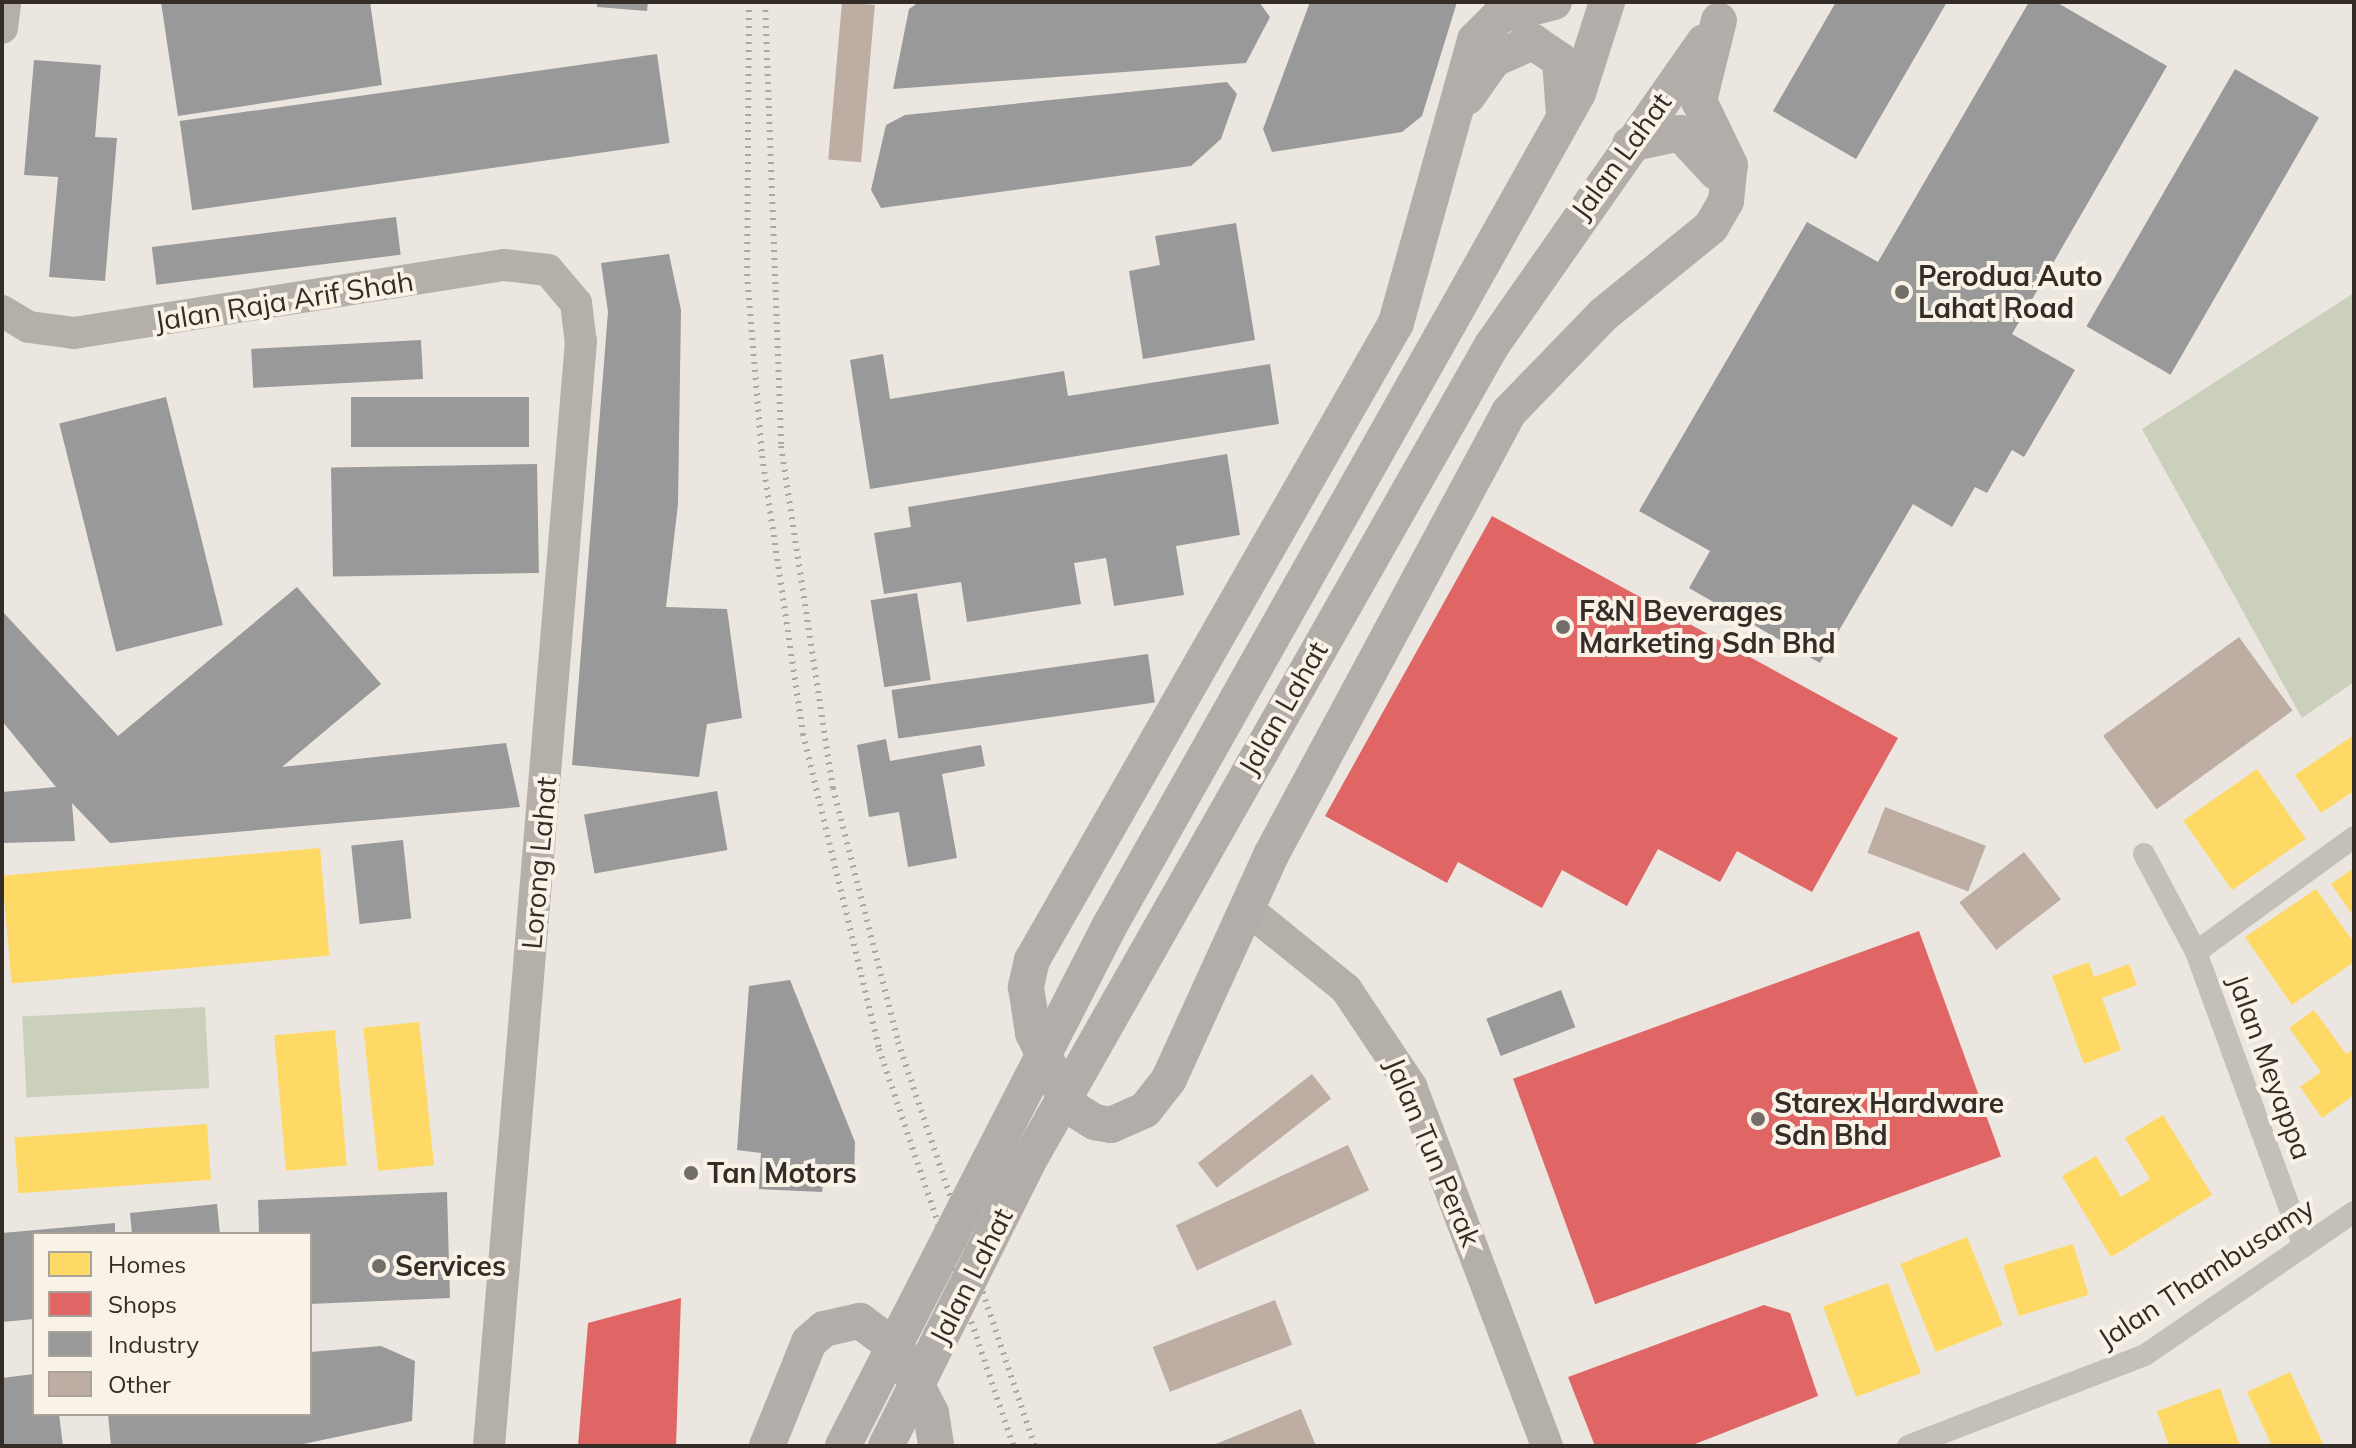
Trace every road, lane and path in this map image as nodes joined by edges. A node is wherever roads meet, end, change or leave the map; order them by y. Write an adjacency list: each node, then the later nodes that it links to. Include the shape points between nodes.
1 (5, 2): 5 (street)
2 (1554, 2): 6 (main road, via 1499,16 1482,29)
3 (1607, 2): 7 (main road, Jalan Lahat, via 1596,49)
4 (1726, 11): 8 (main road, Jalan Lahat); 9 (main road, via 1699,101 1730,165)
5 (2, 28)
6 (1456, 114): 7 (main road, via 1494,59 1533,42 1560,60); 14 (main road, via 1396,323 1360,396 1032,960 1030,1019 1069,1106 1111,1125 1157,1097)
7 (1563, 122): 20 (main road, Jalan Lahat, bridge, via 1102,939)
8 (1630, 144): 9 (main road, via 1670,131 1690,139 1711,162); 21 (main road, Jalan Lahat, bridge, via 1492,345 1028,1162)
9 (1726, 201): 14 (main road, via 1711,227 1604,314 1509,412)
10 (566, 283): 11 (street, Jalan Raja Arif Shah, via 548,270 504,265 74,333 29,327); 18 (street, Lorong Lahat, via 581,341)
11 (2, 311)
12 (2354, 837): 15 (street, Jalan Meyappa)
13 (2144, 854): 15 (street, Jalan Meyappa)
14 (1246, 908): 23 (street, Jalan Tun Perak, via 1346,989 1411,1086)
15 (2196, 952): 17 (street, Jalan Meyappa)
16 (2354, 1212): 17 (street, Jalan Thambusamy)
17 (2304, 1247): 24 (street, Jalan Thambusamy, via 2145,1355)
18 (489, 1446)
19 (767, 1446): 22 (main road, via 809,1342 833,1326 860,1321 898,1349 931,1413)
20 (843, 1446)
21 (886, 1446)
22 (936, 1446)
23 (1547, 1446)
24 (1908, 1446)

